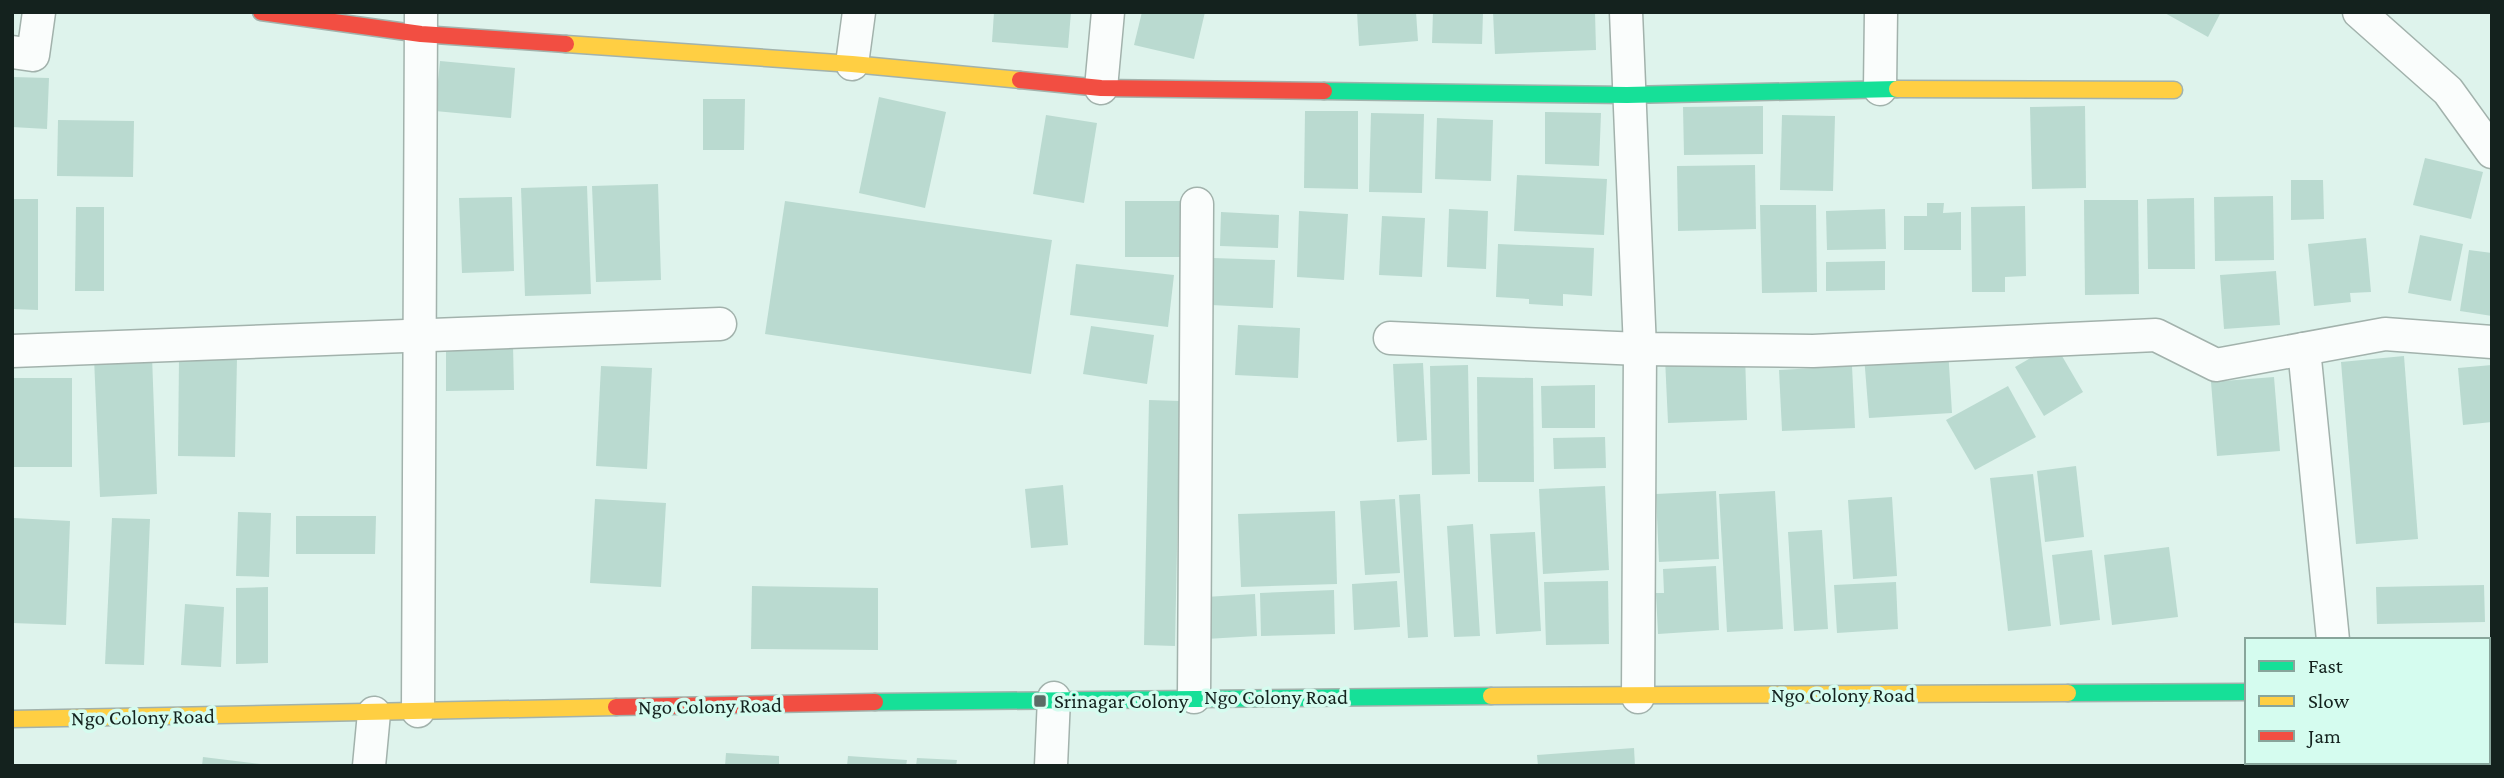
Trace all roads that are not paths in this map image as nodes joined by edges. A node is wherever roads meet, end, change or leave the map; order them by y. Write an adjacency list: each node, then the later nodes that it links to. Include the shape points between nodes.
1 (39, 12): 9 (street, via 33,55)
2 (261, 12): 8 (street)
3 (859, 12): 10 (street)
4 (1108, 12): 11 (street)
5 (1626, 12): 14 (street)
6 (1881, 12): 12 (street)
7 (2359, 12): 15 (street, via 2448,91)
8 (421, 23): 10 (street); 18 (street)
9 (12, 52)
10 (852, 64): 11 (street)
11 (1101, 88): 14 (street)
12 (1880, 89): 13 (street); 14 (street)
13 (2175, 90)
14 (1627, 95): 21 (street)
15 (2492, 152)
16 (1197, 204): 26 (street)
17 (720, 324): 18 (street)
18 (420, 335): 23 (street); 29 (street)
19 (1390, 338): 21 (street)
20 (2492, 342): 22 (street, via 2385,334)
21 (1640, 349): 22 (street, via 1813,351 2156,335 2216,365); 27 (street)
22 (2304, 349): 24 (street)
23 (12, 351)
24 (2333, 638)
25 (2245, 692): 27 (street, Ngo Colony Road)
26 (1194, 697): 27 (street, Ngo Colony Road); 28 (street, Ngo Colony Road)
27 (1638, 697)
28 (1054, 698): 29 (street, Ngo Colony Road); 33 (street)
29 (418, 711): 30 (street, Ngo Colony Road)
30 (374, 713): 31 (street, Ngo Colony Road); 32 (street)
31 (12, 719)
32 (369, 766)
33 (1051, 766)

